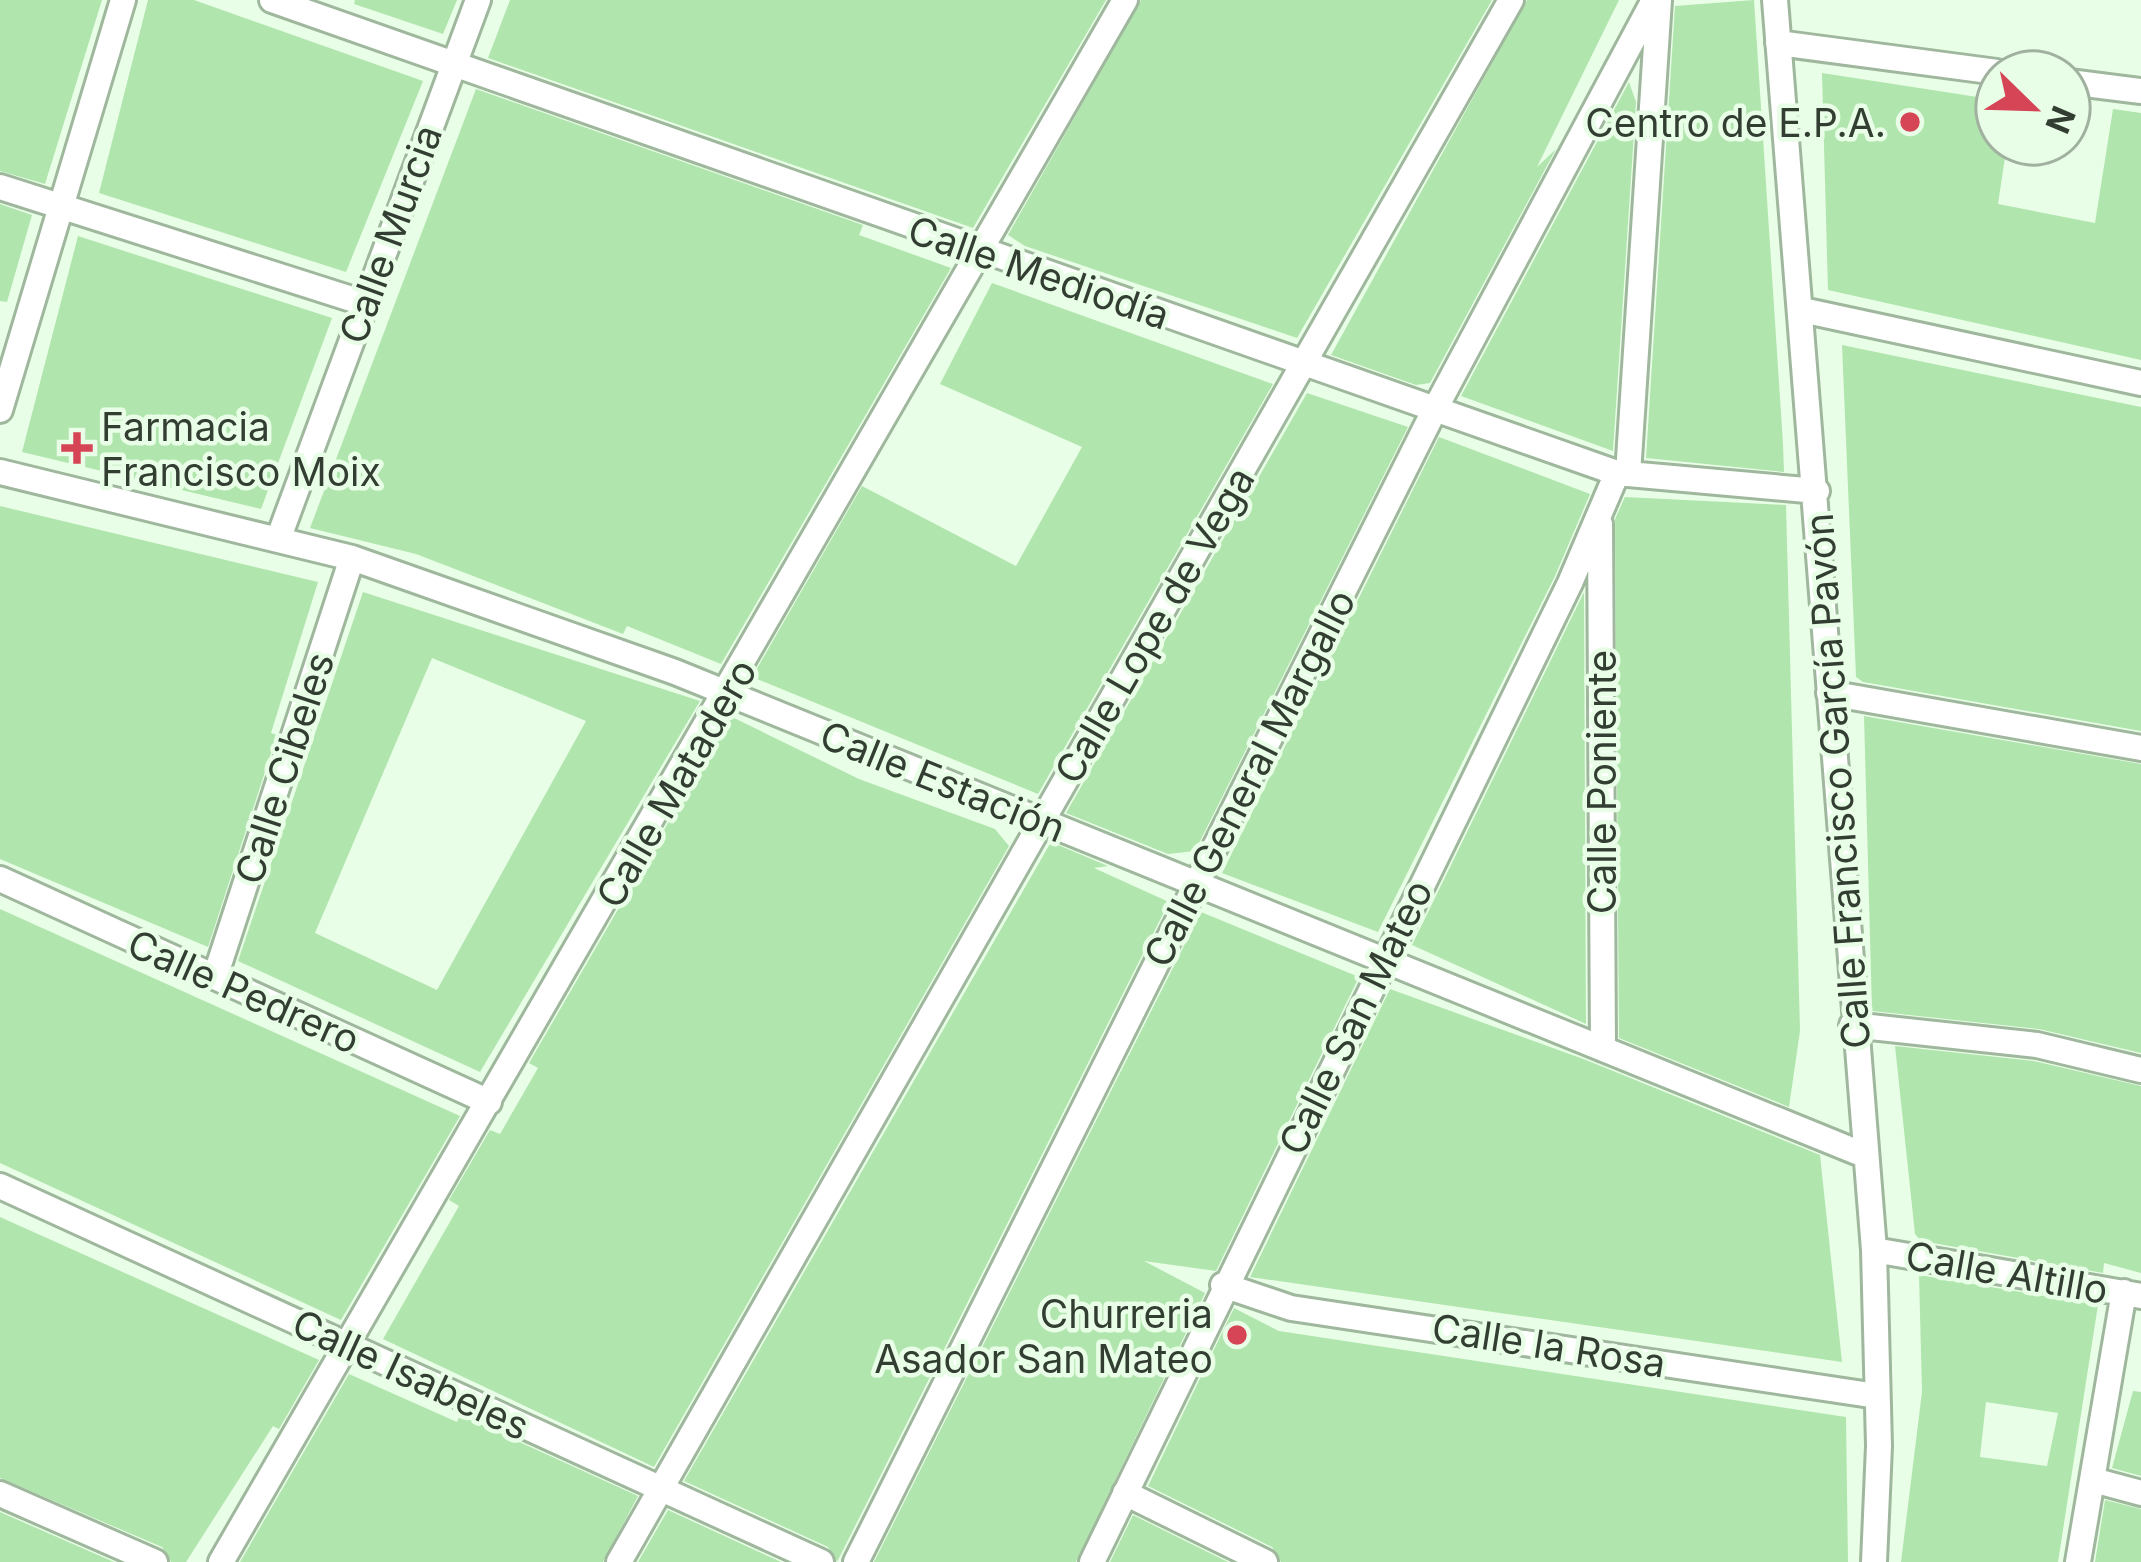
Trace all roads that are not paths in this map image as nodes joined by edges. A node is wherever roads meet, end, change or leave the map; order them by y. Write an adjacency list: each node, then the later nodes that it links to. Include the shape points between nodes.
1 (123, 0): 14 (street)
2 (272, 0): 9 (street, Calle Mediodía)
3 (478, 0): 9 (street, Calle Murcia)
4 (1125, 0): 15 (street, Calle Matadero)
5 (1511, 0): 18 (street, Calle Lope de Vega)
6 (1657, 0): 20 (street, Calle General Margallo); 23 (street, Calle San Mateo)
7 (1775, 0): 8 (street, Calle Francisco García Pavón)
8 (1778, 43): 10 (street); 17 (street, Calle Francisco García Pavón)
9 (454, 62): 15 (street, Calle Mediodía); 16 (street, Calle Murcia)
10 (1973, 69)
11 (2093, 85): 12 (street)
12 (2141, 91)
13 (0, 187): 14 (street)
14 (61, 207): 16 (street); 21 (street)
15 (979, 253): 18 (street, Calle Mediodía); 28 (street, Calle Matadero)
16 (364, 303): 26 (street, Calle Murcia)
17 (1802, 310): 19 (street); 24 (street, Calle Francisco García Pavón)
18 (1306, 364): 20 (street, Calle Mediodía); 31 (street, Calle Lope de Vega)
19 (2141, 383)
20 (1436, 409): 23 (street, Calle Mediodía); 33 (street, Calle General Margallo)
21 (0, 410)
22 (0, 472): 26 (street, Calle Estación)
23 (1622, 473): 24 (street, Calle Mediodía); 25 (street, Calle San Mateo)
24 (1817, 491): 29 (street, Calle Francisco García Pavón)
25 (1600, 515): 34 (street, Calle San Mateo); 37 (street, Calle Poniente)
26 (279, 537): 27 (street, Calle Estación)
27 (352, 558): 28 (street, Calle Estación); 35 (street, Calle Cibeles)
28 (729, 693): 31 (street, Calle Estación); 39 (street, Calle Matadero)
29 (1829, 693): 30 (street); 36 (street, Calle Francisco García Pavón)
30 (2141, 748)
31 (1040, 820): 33 (street, Calle Estación); 48 (street, Calle Lope de Vega)
32 (0, 879): 35 (street, Calle Pedrero)
33 (1194, 883): 34 (street, Calle Estación); 56 (street, Calle General Margallo)
34 (1383, 959): 37 (street, Calle Estación); 43 (street, Calle San Mateo)
35 (215, 977): 39 (street, Calle Pedrero)
36 (1852, 1025): 38 (street, via 2037,1045); 40 (street, Calle Francisco García Pavón)
37 (1604, 1049): 40 (street, Calle Estación)
38 (2141, 1070)
39 (489, 1102): 45 (street, Calle Matadero)
40 (1864, 1154): 42 (street, Calle Francisco García Pavón)
41 (0, 1186): 45 (street, Calle Isabeles)
42 (1874, 1250): 44 (street, Calle Altillo); 46 (street, Calle Francisco García Pavón)
43 (1223, 1285): 46 (street, Calle la Rosa, via 1291,1308); 49 (street, Calle San Mateo)
44 (2133, 1294): 47 (street)
45 (350, 1344): 48 (street, Calle Isabeles); 53 (street, Calle Matadero)
46 (1876, 1396): 59 (street, Calle Francisco García Pavón)
47 (2093, 1480): 50 (street); 60 (street)
48 (658, 1490): 54 (street, Calle Lope de Vega); 55 (street, Calle Isabeles)
49 (1125, 1493): 57 (street, Calle San Mateo); 58 (street)
50 (2141, 1493)
51 (0, 1494): 52 (street)
52 (155, 1562)
53 (221, 1562)
54 (619, 1562)
55 (821, 1562)
56 (856, 1562)
57 (1093, 1562)
58 (1265, 1562)
59 (1874, 1562)
60 (2078, 1562)

